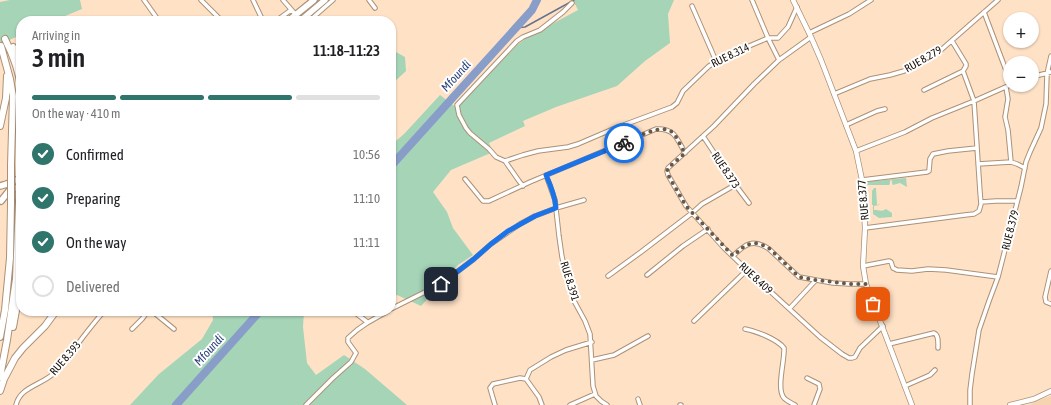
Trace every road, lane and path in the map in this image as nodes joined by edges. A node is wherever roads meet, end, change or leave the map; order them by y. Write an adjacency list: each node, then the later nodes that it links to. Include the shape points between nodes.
1 (144, 0): 20 (street)
2 (201, 0): 21 (street)
3 (253, 0): 22 (street)
4 (283, 0): 17 (street)
5 (314, 0): 19 (highway)
6 (325, 0): 24 (highway)
7 (333, 0): 25 (street)
8 (369, 0): 16 (street)
9 (752, 0): 27 (street)
10 (793, 0): 15 (street, RUE 8.377)
11 (871, 0): 26 (street, RUE 8.409)
12 (998, 0): 18 (street, RUE 8.279)
13 (572, 4): 52 (street, via 540,30 517,41 457,105 459,115 470,133 496,157)
14 (692, 6): 33 (street)
15 (797, 7): 26 (street, RUE 8.377); 27 (street, RUE 8.314, via 788,27 778,38)
16 (375, 8)
17 (292, 10): 19 (street); 23 (street)
18 (984, 12): 28 (street, RUE 8.279); 35 (street)
19 (296, 15)
20 (155, 16)
21 (217, 16)
22 (261, 16)
23 (283, 16)
24 (306, 16)
25 (315, 16)
26 (810, 35): 32 (street, RUE 8.409); 43 (street, RUE 8.377)
27 (768, 38): 32 (street); 33 (street, RUE 8.314)
28 (952, 41): 37 (street, via 966,64); 43 (street, RUE 8.279, via 904,71 870,79)
29 (1, 46): 36 (highway)
30 (16, 52): 34 (highway, via 5,39)
31 (1051, 56): 38 (street, RUE 8.379)
32 (779, 60): 48 (street, RUE 8.409)
33 (716, 61): 52 (street, RUE 8.314, via 683,91 672,107 578,144 538,151)
34 (16, 62)
35 (1003, 62)
36 (7, 65): 47 (highway, via 6,98); 101 (highway, bridge, via 13,96 10,258)
37 (962, 71): 41 (street); 44 (street)
38 (1049, 73): 39 (street); 55 (street, RUE 8.379, via 1041,128)
39 (1039, 75)
40 (1003, 88): 44 (street)
41 (924, 90)
42 (1008, 92): 53 (street, via 1005,117)
43 (834, 94): 46 (street, RUE 8.377)
44 (974, 101): 49 (street); 50 (street)
45 (885, 109): 46 (street)
46 (846, 125): 50 (street, RUE 8.377)
47 (0, 126)
48 (702, 136): 51 (street, RUE 8.409); 60 (street, RUE 8.373)
49 (977, 148): 54 (street); 59 (street, via 932,154 927,172)
50 (856, 151): 59 (street, RUE 8.377)
51 (685, 153): 56 (street, via 674,134 669,130 656,129); 71 (street, RUE 8.409, via 667,171 683,202)
52 (505, 161): 62 (street)
53 (1011, 162): 54 (street); 55 (street)
54 (978, 164): 68 (street)
55 (1025, 168): 66 (street, RUE 8.379)
56 (546, 175): 62 (street); 70 (street, RUE 8.391, via 553,191)
57 (465, 179): 62 (street, via 483,201 489,201)
58 (16, 180): 61 (highway)
59 (862, 180): 72 (street, RUE 8.377)
60 (735, 185): 69 (street, RUE 8.373); 71 (street, via 702,204)
61 (0, 186)
62 (523, 186)
63 (16, 188): 67 (highway)
64 (0, 193): 67 (highway)
65 (584, 200): 70 (street)
66 (1017, 201): 68 (street); 80 (street, RUE 8.379)
67 (0, 202)
68 (981, 202): 72 (street, via 981,208 974,214)
69 (749, 203)
70 (556, 208): 85 (street, via 514,228 441,284); 103 (street, RUE 8.391, via 561,250 570,289 588,327)
71 (692, 213): 73 (street, RUE 8.409); 79 (street)
72 (865, 228): 75 (street, RUE 8.377)
73 (708, 229): 74 (street, RUE 8.409); 78 (street)
74 (733, 256): 76 (street, RUE 8.409); 82 (street, via 749,243 764,245 796,275)
75 (863, 266): 80 (street, via 889,261 897,270 946,270); 83 (street, RUE 8.377)
76 (747, 270): 86 (street, RUE 8.409); 94 (street)
77 (1051, 271): 84 (street, via 1045,297 1046,302)
78 (647, 275)
79 (608, 276)
80 (998, 277): 126 (street, RUE 8.379, via 979,330)
81 (16, 279): 102 (highway, bridge)
82 (816, 280): 83 (street); 86 (street)
83 (866, 284): 96 (street, RUE 8.377)
84 (1051, 304)
85 (396, 306)
86 (790, 308): 96 (street, RUE 8.409, via 849,358 855,357 860,348)
87 (16, 309): 102 (highway)
88 (52, 316): 112 (highway, via 15,358)
89 (100, 316): 116 (street, RUE 8.393, via 53,374 28,388)
90 (144, 316): 97 (street)
91 (158, 316): 98 (street)
92 (360, 316): 95 (street)
93 (379, 316): 95 (street)
94 (694, 321)
95 (367, 323): 117 (street, via 348,338 356,353 351,362)
96 (882, 326): 104 (street, RUE 8.377)
97 (132, 329)
98 (174, 329)
99 (745, 329): 123 (street, via 765,336 784,348 782,394)
100 (648, 336): 106 (street, via 614,356)
101 (0, 337)
102 (8, 340): 108 (highway)
103 (592, 342): 106 (street, RUE 8.391); 110 (street, via 551,357 530,370)
104 (889, 344): 105 (street, via 934,333 938,336); 111 (street, RUE 8.377)
105 (938, 348)
106 (592, 360): 114 (street, RUE 8.391)
107 (935, 370): 111 (street)
108 (0, 377)
109 (807, 378): 124 (street, via 820,387)
110 (526, 379): 118 (street, via 493,384 490,388); 119 (street)
111 (906, 386): 125 (street, RUE 8.377)
112 (0, 391)
113 (1051, 392): 127 (street)
114 (595, 394): 120 (street); 121 (street)
115 (638, 400): 122 (street)
116 (16, 405)
117 (306, 405)
118 (495, 405)
119 (542, 405)
120 (570, 405)
121 (607, 405)
122 (640, 405)
123 (795, 405)
124 (814, 405)
125 (912, 405)
126 (970, 405)
127 (1010, 405)

